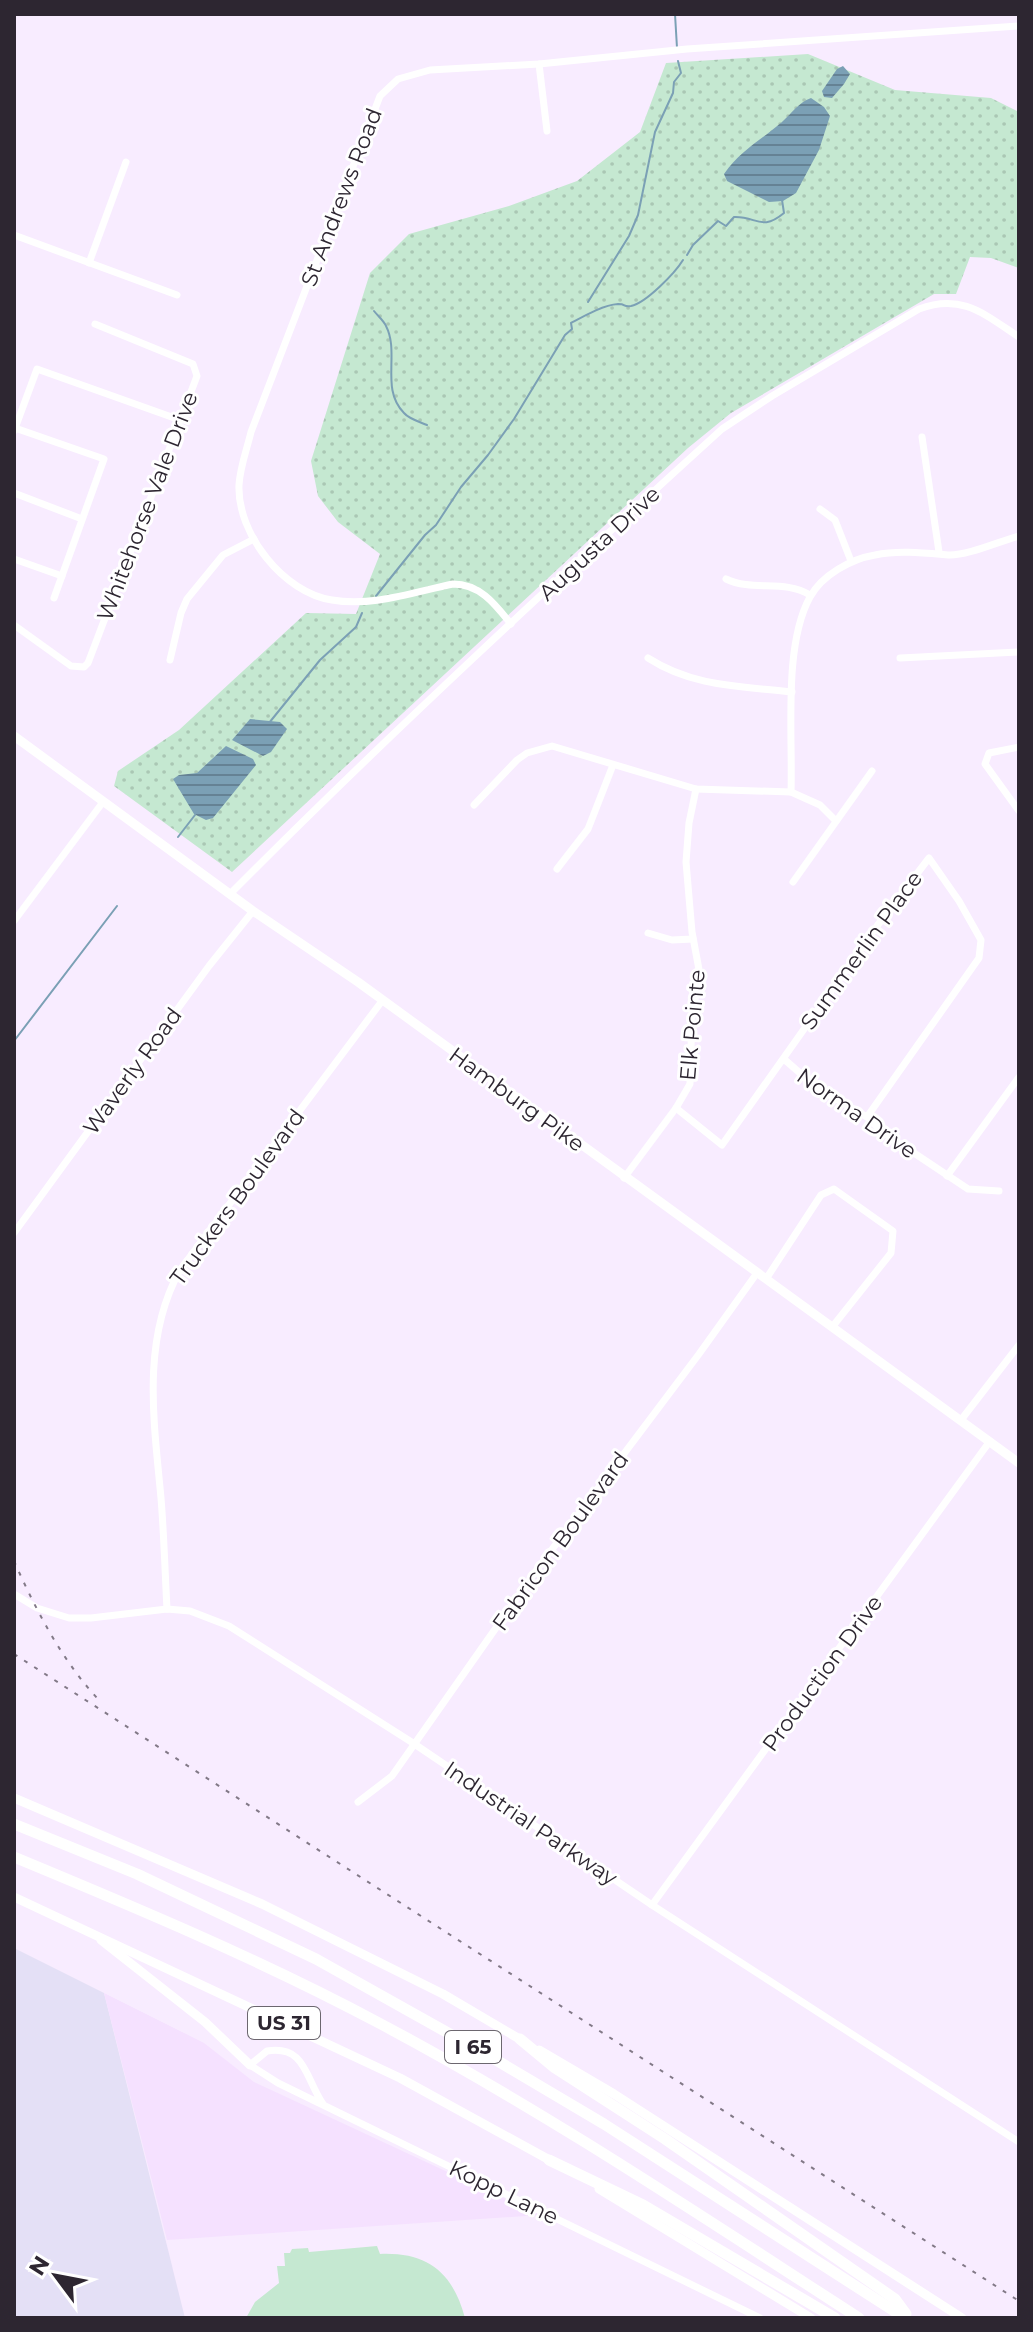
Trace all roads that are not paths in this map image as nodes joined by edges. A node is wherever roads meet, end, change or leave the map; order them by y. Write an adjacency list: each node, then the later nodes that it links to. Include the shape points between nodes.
1 (1019, 26): 2 (street, St Andrews Road)
2 (539, 64): 3 (street); 17 (street, St Andrews Road, via 430,70 398,79 380,96 251,432 239,488)
3 (547, 131)
4 (126, 162): 6 (street)
5 (14, 235): 6 (street)
6 (89, 263): 7 (street)
7 (177, 295)
8 (95, 324): 10 (street, Whitehorse Vale Drive, via 193,364 197,376)
9 (1019, 337): 25 (street, Augusta Drive, via 957,303 919,309 722,429)
10 (180, 420): 11 (street, via 37,369); 26 (street, Whitehorse Vale Drive, via 88,663 71,666)
11 (14, 430): 15 (street, via 104,459)
12 (922, 437): 18 (street)
13 (14, 493): 15 (street)
14 (820, 509): 20 (street, via 835,520)
15 (82, 519): 21 (street)
16 (1019, 536): 18 (street, via 957,554)
17 (254, 539): 25 (street, St Andrews Road, via 287,578 319,597 377,600 465,584 484,595); 30 (street, via 223,555 187,599)
18 (939, 552): 20 (street, via 876,554)
19 (14, 559): 21 (street)
20 (851, 561): 23 (street)
21 (62, 576): 24 (street)
22 (726, 579): 23 (street, via 740,586 793,586)
23 (810, 595): 31 (street, via 797,637)
24 (54, 598)
25 (511, 624): 44 (street, Augusta Drive, via 347,776)
26 (14, 625)
27 (1019, 652): 29 (street)
28 (648, 658): 31 (street, via 709,684)
29 (900, 658)
30 (170, 660)
31 (792, 692): 37 (street)
32 (14, 736): 38 (main road, Hamburg Pike)
33 (1019, 747): 40 (street, via 989,753 985,764)
34 (613, 765): 36 (street); 39 (street, via 552,746 539,749 517,760); 42 (street, via 588,829)
35 (872, 771): 41 (street)
36 (696, 789): 37 (street); 48 (street, Elk Pointe, via 686,862)
37 (791, 792): 41 (street, via 820,805)
38 (103, 802): 44 (main road, Hamburg Pike); 46 (street)
39 (474, 805)
40 (1019, 811)
41 (836, 821): 43 (street)
42 (557, 869)
43 (793, 882)
44 (230, 894): 45 (main road, Hamburg Pike)
45 (253, 911): 49 (main road, Hamburg Pike); 57 (street, Waverly Road)
46 (14, 921)
47 (648, 933): 48 (street)
48 (693, 939): 52 (street, Elk Pointe, via 700,975 692,1014 690,1084)
49 (382, 1001): 55 (main road, Hamburg Pike); 65 (street, Truckers Boulevard, via 181,1268 162,1309 154,1390)
50 (782, 1061): 52 (street, Norma Drive, via 722,1145); 53 (street, Norma Drive); 53 (street, Summerlin Place, via 929,858 981,940 979,958)
51 (1018, 1079): 54 (street)
52 (676, 1108): 55 (street, Elk Pointe)
53 (867, 1117): 54 (street, Norma Drive)
54 (947, 1176): 56 (street, Norma Drive, via 968,1189)
55 (624, 1178): 58 (main road, Hamburg Pike)
56 (999, 1191)
57 (14, 1233)
58 (761, 1276): 59 (main road, Hamburg Pike); 59 (street, Fabricon Boulevard, via 821,1195 834,1189 850,1200 893,1231 891,1253); 66 (street, Fabricon Boulevard)
59 (833, 1326): 61 (main road, Hamburg Pike)
60 (1019, 1345): 61 (street)
61 (961, 1420): 62 (main road, Hamburg Pike)
62 (990, 1441): 63 (main road, Hamburg Pike); 72 (street, Production Drive)
63 (1019, 1463)
64 (14, 1594): 65 (street, Industrial Parkway, via 69,1618)
65 (167, 1609): 66 (street, Industrial Parkway, via 190,1611 229,1626)
66 (413, 1743): 68 (street, Fabricon Boulevard, via 392,1776); 72 (street, Industrial Parkway)
67 (14, 1798): 74 (main road, via 262,1904 443,1994)
68 (358, 1802)
69 (14, 1824): 83 (highway, I 65, via 137,1874 316,1959 604,2124)
70 (14, 1857): 82 (highway, I 65, via 195,1933 377,2022 514,2098)
71 (14, 1897): 73 (main road, US 31)
72 (652, 1905): 77 (street, Industrial Parkway)
73 (85, 1928): 75 (main road, via 205,2022); 78 (main road, US 31, via 400,2078)
74 (520, 2039): 83 (highway, via 895,2299); 84 (main road)
75 (250, 2065): 76 (street, Kopp Lane); 76 (street, via 267,2051 290,2051 303,2062)
76 (323, 2104): 79 (street, Kopp Lane)
77 (1019, 2142)
78 (549, 2160): 80 (main road, US 31); 81 (highway, via 643,2205)
79 (760, 2318)
80 (811, 2318)
81 (835, 2318)
82 (859, 2318)
83 (907, 2318)
84 (962, 2318)

